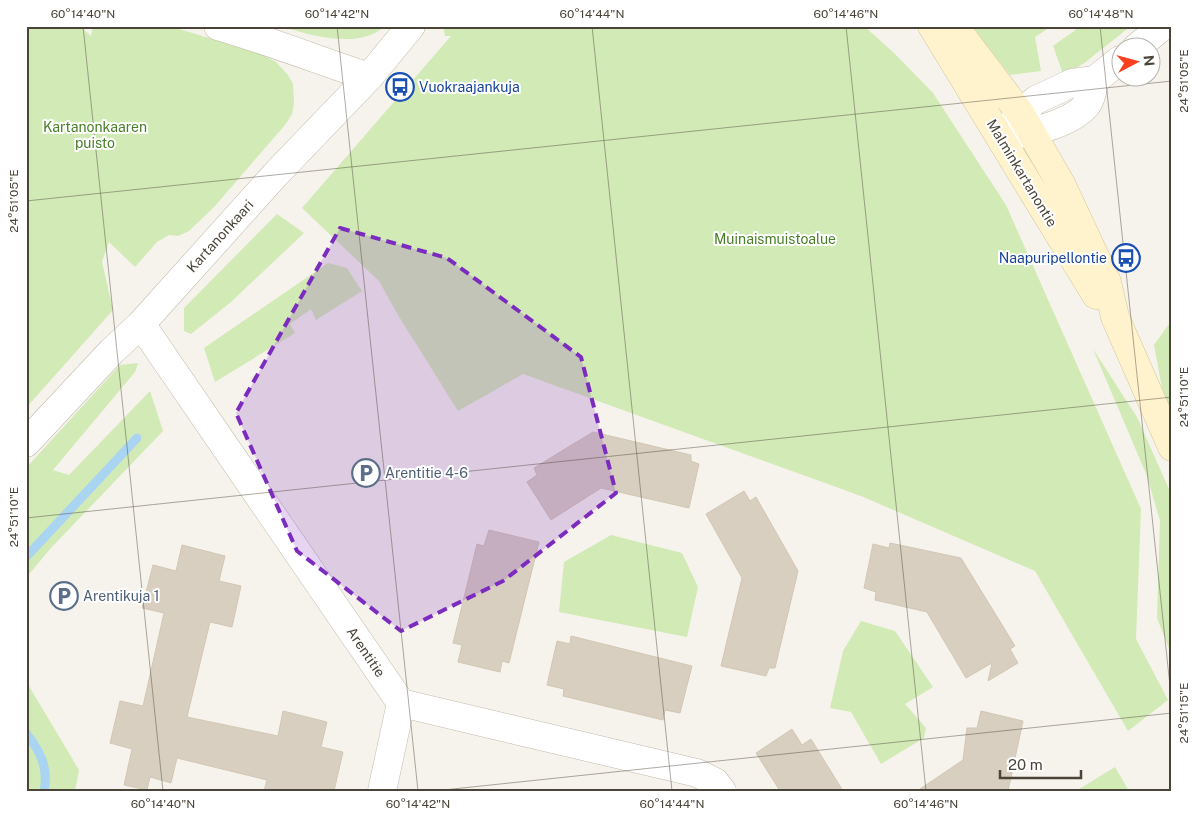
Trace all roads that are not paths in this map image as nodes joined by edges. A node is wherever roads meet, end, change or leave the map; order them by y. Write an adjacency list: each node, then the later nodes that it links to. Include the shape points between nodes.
1 (218, 26): 8 (street)
2 (411, 26): 8 (street, Kartanonkaari)
3 (932, 26): 10 (main road, Malminkartanontie)
4 (954, 26): 9 (main road, Malminkartanontie)
5 (1163, 26): 6 (street)
6 (1148, 38)
7 (1110, 68): 9 (street, via 1095,80 1088,103 1067,120)
8 (369, 77): 12 (street, Kartanonkaari, via 275,175)
9 (1026, 123): 10 (street); 11 (main road, Malminkartanontie, via 1061,184 1107,282)
10 (1002, 137): 11 (main road, Malminkartanontie, via 1092,290)
11 (1115, 317): 14 (main road, Malminkartanontie)
12 (141, 324): 13 (street, Kartanonkaari); 15 (street, Arentitie)
13 (26, 443)
14 (1172, 447)
15 (401, 703): 16 (street); 17 (street, via 697,773 715,782)
16 (382, 791)
17 (722, 791)

